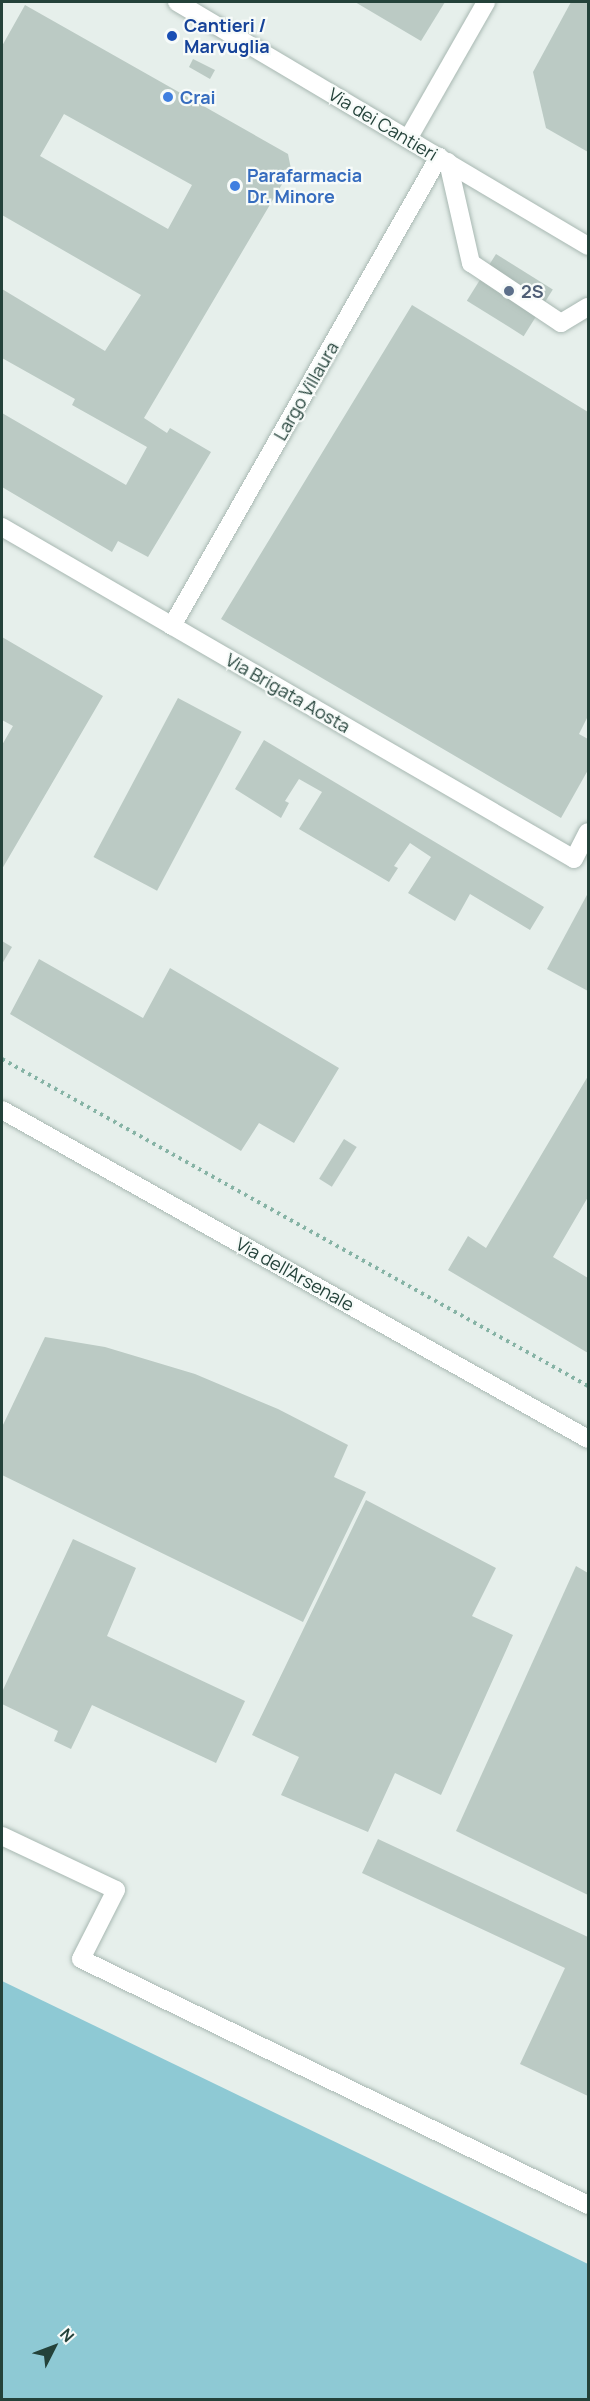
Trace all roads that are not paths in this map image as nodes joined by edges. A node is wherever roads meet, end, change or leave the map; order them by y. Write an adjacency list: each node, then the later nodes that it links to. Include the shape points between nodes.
1 (177, 2): 3 (street, Via dei Cantieri)
2 (486, 2): 3 (street)
3 (408, 139): 4 (street, Via dei Cantieri)
4 (444, 159): 5 (street, Via dei Cantieri); 6 (street, via 471,263 561,323); 8 (street, Largo Villaura)
5 (588, 246)
6 (588, 307)
7 (2, 527): 8 (street, Via Brigata Aosta)
8 (172, 626): 9 (street, Via Brigata Aosta, via 573,859)
9 (588, 832)
10 (2, 1110): 11 (street, Via dell'Arsenale)
11 (588, 1439)
12 (2, 1836): 13 (street, via 116,1890 81,1959)
13 (588, 2205)

